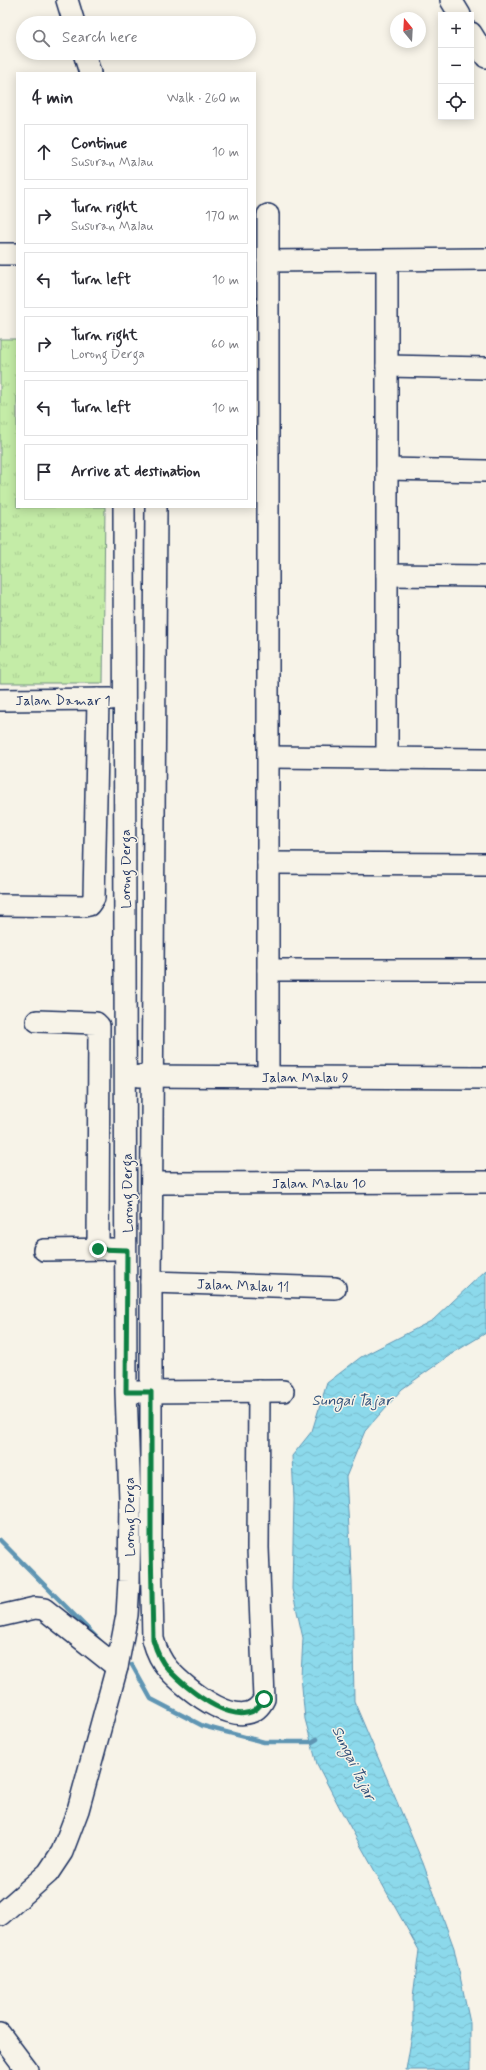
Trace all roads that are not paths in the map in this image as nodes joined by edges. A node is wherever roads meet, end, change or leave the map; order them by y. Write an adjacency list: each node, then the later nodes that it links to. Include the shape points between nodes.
1 (67, 0): 4 (street)
2 (451, 0): 3 (street)
3 (458, 12)
4 (72, 16)
5 (474, 38): 6 (street)
6 (486, 57)
7 (86, 60): 8 (street)
8 (90, 72)
9 (268, 215): 13 (street)
10 (0, 254): 11 (street)
11 (16, 254)
12 (486, 259): 14 (street)
13 (268, 261): 14 (street); 17 (street)
14 (387, 261): 15 (street)
15 (387, 366): 16 (street); 18 (street)
16 (486, 368)
17 (261, 466): 27 (street)
18 (387, 469): 19 (street); 22 (street)
19 (486, 471)
20 (124, 508): 25 (street, Lorong Derga)
21 (156, 508): 37 (street)
22 (387, 575): 23 (street); 28 (street)
23 (486, 576)
24 (98, 699): 25 (street, Jalan Damar 1); 26 (street, Jalan Damar 1); 32 (street, via 94,898 84,906)
25 (126, 699): 36 (street, Lorong Derga)
26 (0, 700)
27 (268, 757): 28 (street); 30 (street)
28 (387, 758): 29 (street)
29 (486, 759)
30 (268, 863): 31 (street); 33 (street)
31 (486, 864)
32 (0, 905)
33 (268, 970): 34 (street); 38 (street)
34 (486, 970)
35 (37, 1021): 42 (street, via 96,1023 99,1026)
36 (125, 1076): 37 (street, Jalan Malau 9); 44 (street, Lorong Derga)
37 (152, 1077): 38 (street, Jalan Malau 9); 41 (street)
38 (268, 1077): 39 (street, Jalan Malau 9)
39 (486, 1078)
40 (486, 1182): 41 (street, Jalan Malau 10)
41 (152, 1183): 45 (street)
42 (98, 1249): 43 (street); 44 (street)
43 (44, 1250)
44 (127, 1250): 49 (street, Lorong Derga)
45 (151, 1282): 46 (street, Jalan Malau 11); 50 (street)
46 (335, 1288)
47 (259, 1391): 48 (street); 50 (street); 50 (street, via 258,1548 264,1699 260,1707 246,1714 238,1714 209,1704 168,1669 153,1639)
48 (283, 1391)
49 (126, 1392): 50 (street); 52 (street, Lorong Derga, via 130,1499 128,1615)
50 (151, 1392)
51 (0, 1616): 52 (street, via 34,1608 44,1610)
52 (117, 1667): 53 (street, Lorong Derga, via 78,1810 62,1852 48,1873)
53 (0, 1915)
54 (0, 2034): 55 (street)
55 (28, 2070)

